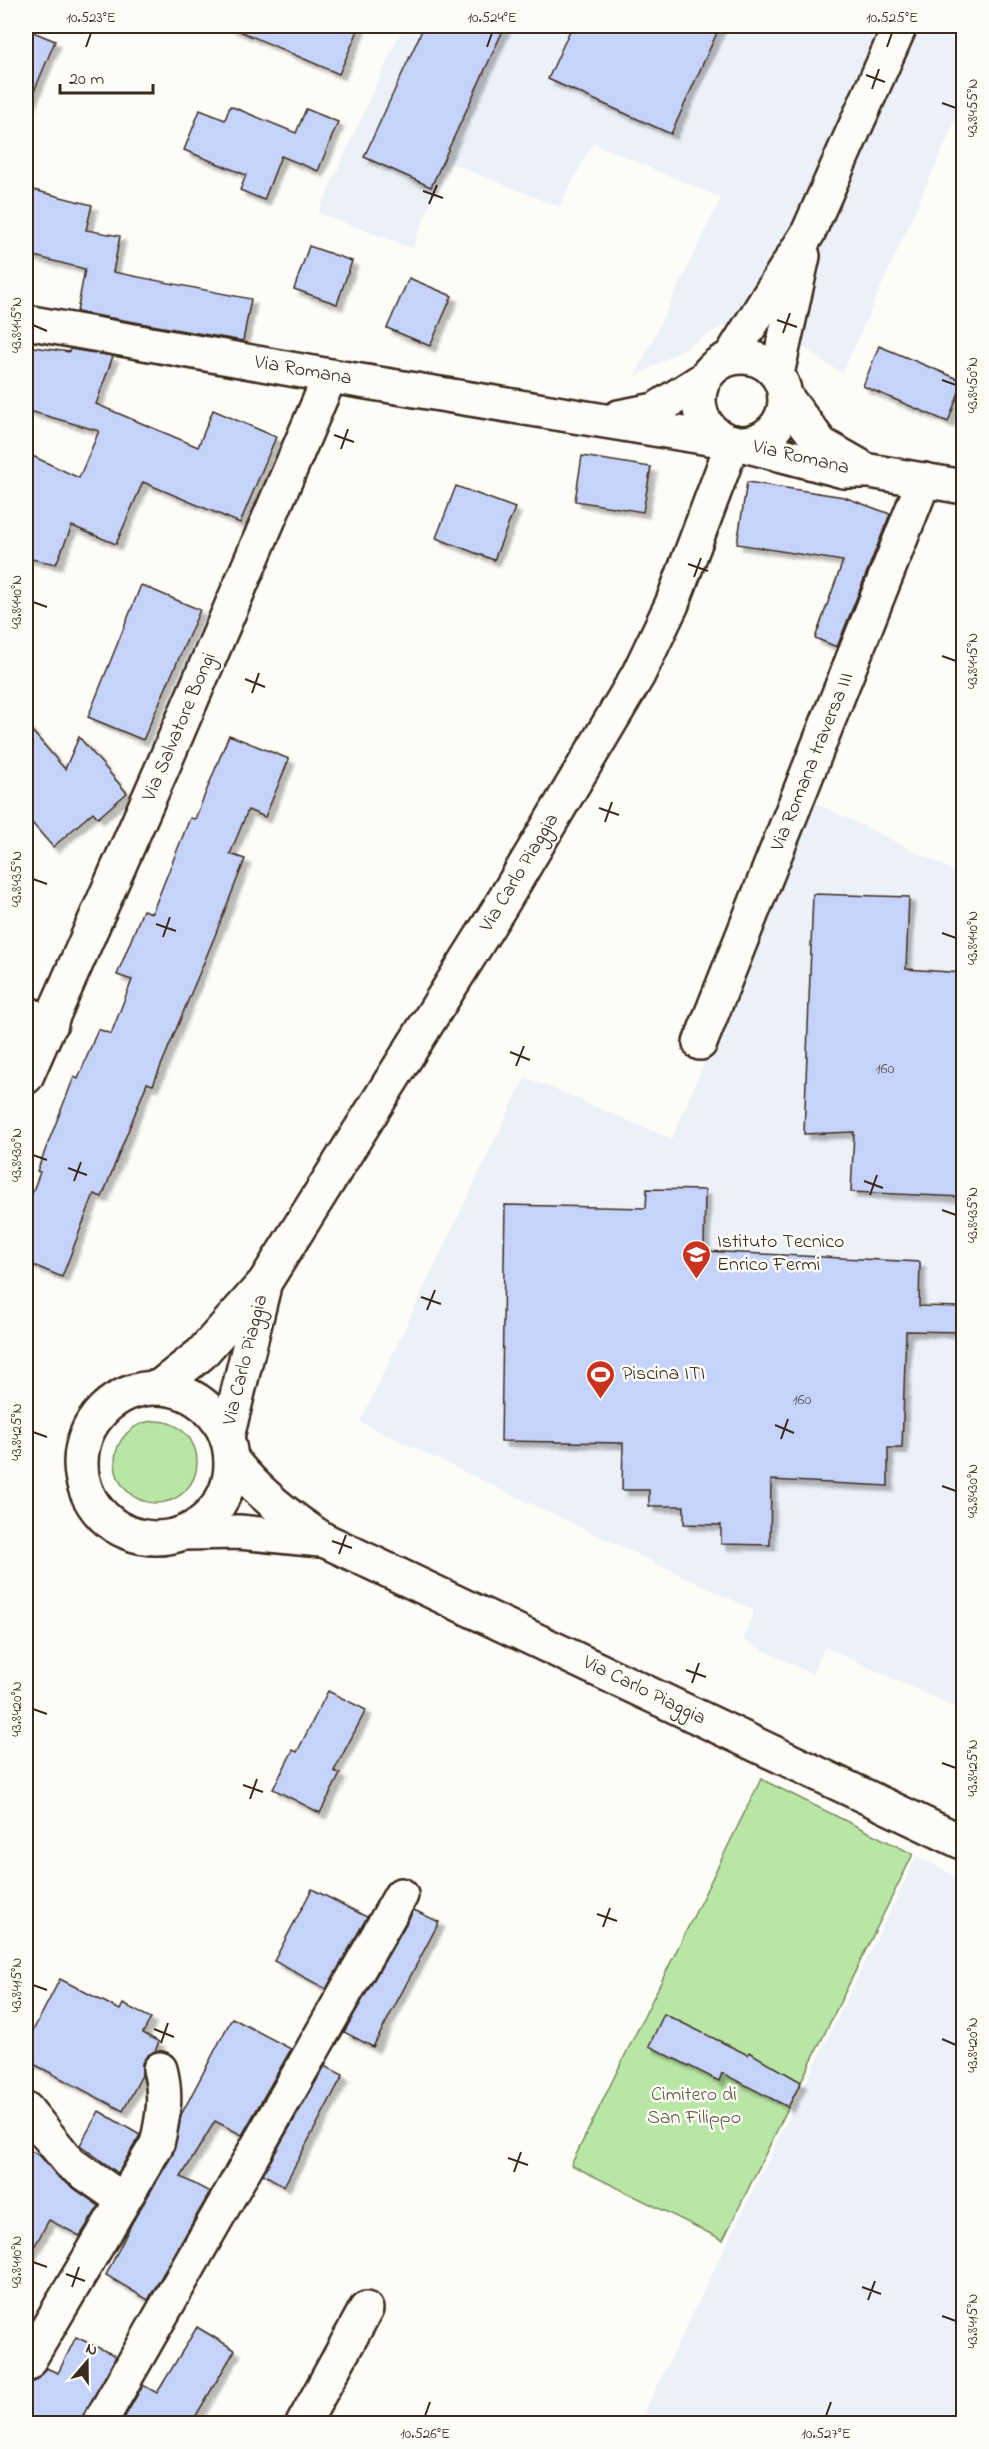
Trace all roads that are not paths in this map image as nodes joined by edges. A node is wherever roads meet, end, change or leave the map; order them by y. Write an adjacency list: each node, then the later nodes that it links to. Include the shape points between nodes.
1 (900, 26): 2 (street)
2 (808, 233): 4 (street); 7 (street)
3 (26, 322): 5 (street, Via Romana)
4 (730, 358): 6 (street, Via Romana, via 718,363); 7 (street, Via Romana, via 758,360)
5 (330, 376): 8 (street, Via Romana); 13 (street, Via Salvatore Bongi)
6 (704, 379): 8 (street, Via Romana, via 655,410); 9 (street, Via Romana, via 698,396 701,415 713,432)
7 (781, 385): 9 (street, Via Romana, via 782,417 770,433 755,441); 10 (street, Via Romana, via 821,444)
8 (580, 418): 9 (street, Via Romana)
9 (733, 442): 10 (street, Via Romana, via 844,471); 16 (street, Via Carlo Piaggia, via 672,604 638,675 500,907)
10 (870, 471): 11 (street, Via Romana)
11 (924, 480): 12 (street, Via Romana); 14 (street, Via Romana traversa III)
12 (963, 487)
13 (38, 1018): 15 (street, Via Salvatore Bongi)
14 (700, 1043)
15 (26, 1077)
16 (266, 1282): 17 (street, Via Carlo Piaggia, via 201,1354); 18 (street, Via Carlo Piaggia)
17 (158, 1388): 18 (street, via 200,1402 220,1424); 19 (street, via 122,1396 101,1412 83,1444 81,1470 94,1505 122,1530 146,1537)
18 (229, 1448): 19 (street, via 229,1481 221,1502 205,1520); 20 (street, Via Carlo Piaggia, via 249,1482)
19 (184, 1533): 20 (street, Via Carlo Piaggia, via 239,1532)
20 (324, 1540): 21 (street, Via Carlo Piaggia)
21 (963, 1843)
22 (401, 1895): 28 (street)
23 (160, 2069): 25 (street, via 164,2084 163,2118 157,2144)
24 (26, 2109): 25 (street, via 70,2163)
25 (123, 2200): 27 (street)
26 (366, 2309): 29 (street)
27 (26, 2365)
28 (99, 2424)
29 (303, 2424)

